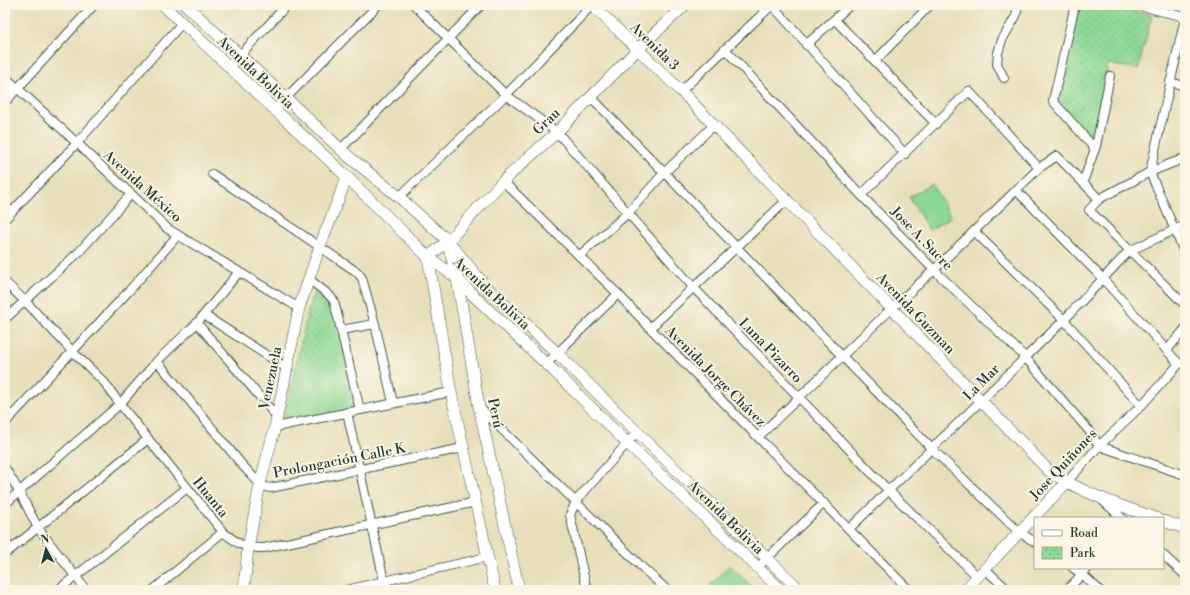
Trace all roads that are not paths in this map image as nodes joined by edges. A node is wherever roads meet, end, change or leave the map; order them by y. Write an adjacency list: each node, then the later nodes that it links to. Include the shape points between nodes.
1 (94, 5): 31 (street)
2 (163, 5): 18 (street, Avenida Bolivia)
3 (287, 5): 23 (street)
4 (378, 5): 35 (street)
5 (414, 5): 19 (street, Luna Pizarro)
6 (481, 5): 19 (street)
7 (592, 5): 21 (street, Avenida 3); 33 (street)
8 (685, 5): 21 (street, Grau)
9 (772, 5): 20 (street); 22 (street)
10 (850, 5): 17 (street)
11 (930, 5): 24 (street)
12 (1018, 5): 28 (street, via 1016,16 1002,40 998,54 997,64)
13 (1075, 5): 43 (street, via 1053,101)
14 (1136, 5): 16 (street)
15 (193, 7): 23 (street, Avenida Bolivia)
16 (1185, 18): 29 (street)
17 (835, 20): 20 (street); 24 (street)
18 (182, 23): 25 (street, Avenida Bolivia); 41 (street)
19 (448, 39): 33 (street, Luna Pizarro); 42 (street)
20 (806, 44): 44 (street)
21 (638, 49): 32 (street, Avenida 3); 34 (street, Grau)
22 (725, 49): 32 (street); 55 (street, Jose A. Sucre)
23 (240, 55): 25 (street); 35 (street, Avenida Bolivia)
24 (875, 61): 38 (street)
25 (229, 67): 37 (street, Avenida Bolivia)
26 (1110, 76): 43 (street)
27 (5, 77): 31 (street, Avenida México)
28 (1004, 78)
29 (1170, 82): 30 (street); 48 (street)
30 (1185, 86)
31 (17, 88): 36 (street); 41 (street, Avenida México)
32 (681, 91): 39 (street, Avenida Guzman)
33 (506, 95): 40 (street, Luna Pizarro); 56 (street)
34 (591, 97): 40 (street, Grau); 47 (street)
35 (285, 99): 37 (street); 42 (street, Avenida Bolivia)
36 (5, 102)
37 (275, 109): 50 (street, Avenida Bolivia)
38 (936, 124): 44 (street); 46 (street, via 969,91)
39 (714, 125): 47 (street); 58 (street, Avenida Guzman)
40 (557, 132): 51 (street, Grau); 59 (street, Luna Pizarro)
41 (77, 143): 54 (street, Avenida México); 60 (street)
42 (341, 149): 56 (street, Avenida Bolivia)
43 (1095, 149): 52 (street)
44 (904, 154): 55 (street)
45 (1185, 158): 48 (street)
46 (1039, 168): 52 (street, via 1057,156); 53 (street)
47 (664, 172): 59 (street); 67 (street)
48 (1150, 172): 57 (street); 62 (street)
49 (212, 174): 66 (street)
50 (347, 177): 66 (street, Venezuela); 71 (street, Avenida Bolivia)
51 (503, 181): 65 (street, Grau); 70 (street, Avenida Jorge Chávez)
52 (1083, 182): 57 (street)
53 (1016, 190): 63 (street); 76 (street)
54 (132, 194): 64 (street, Avenida México, via 168,229); 80 (street, via 79,252)
55 (861, 195): 72 (street, Jose A. Sucre)
56 (399, 197): 65 (street, Avenida Bolivia)
57 (1099, 199): 68 (street, via 1089,210)
58 (786, 201): 67 (street); 83 (street, Avenida Guzman)
59 (628, 213): 70 (street); 78 (street, Luna Pizarro)
60 (5, 219)
61 (1185, 225): 62 (street)
62 (1174, 229): 68 (street); 69 (street)
63 (974, 231): 72 (street); 86 (street)
64 (178, 235): 73 (street, Avenida México); 93 (street)
65 (448, 241): 71 (street, Grau); 74 (street, Perú); 94 (street, Avenida Bolivia, via 486,287)
66 (320, 246): 75 (street, Venezuela); 88 (street, via 362,278)
67 (737, 247): 78 (street); 95 (street)
68 (1129, 251): 76 (street, La Mar); 81 (street)
69 (1185, 254)
70 (580, 256): 79 (street, Avenida Jorge Chávez)
71 (428, 257): 74 (street, Avenida Bolivia); 101 (street)
72 (934, 270): 83 (street); 96 (street, Jose A. Sucre)
73 (239, 272): 82 (street, Avenida México); 84 (street)
74 (457, 278): 99 (street, Avenida Bolivia); 106 (street, Perú)
75 (309, 279): 82 (street, Venezuela); 91 (street, via 332,297)
76 (1103, 280): 86 (street, La Mar); 92 (street)
77 (5, 282): 80 (street, Huanta)
78 (694, 287): 89 (street); 102 (street, Luna Pizarro)
79 (618, 294): 89 (street, Avenida Jorge Chávez); 94 (street)
80 (25, 300): 85 (street); 93 (street, Huanta)
81 (1185, 305)
82 (299, 308): 100 (street, Venezuela)
83 (891, 309): 95 (street); 103 (street, Avenida Guzman)
84 (204, 315): 87 (street); 100 (street)
85 (5, 319)
86 (1064, 320): 96 (street, La Mar); 107 (street)
87 (197, 323): 97 (street); 110 (street)
88 (375, 324): 91 (street); 104 (street)
89 (650, 328): 113 (street, Avenida Jorge Chávez)
90 (1185, 329): 92 (street)
91 (341, 330): 108 (street)
92 (1167, 350): 98 (street)
93 (72, 351): 105 (street, Huanta, via 104,382); 111 (street)
94 (557, 353): 99 (street); 112 (street, Avenida Bolivia)
95 (842, 356): 102 (street); 118 (street)
96 (1025, 357): 103 (street, La Mar); 116 (street, Jose A. Sucre, via 1090,432)
97 (157, 361): 105 (street); 123 (street, Prolongación Calle K)
98 (1182, 363): 107 (street, Jose Quiñones)
99 (546, 364): 115 (street, Avenida Bolivia)
100 (288, 369): 110 (street, Venezuela)
101 (451, 392): 104 (street); 117 (street)
102 (798, 397): 113 (street); 126 (street, Luna Pizarro)
103 (980, 401): 118 (street, La Mar); 122 (street, Avenida Guzman, via 1048,471)
104 (393, 403): 108 (street)
105 (120, 404): 114 (street, Huanta); 125 (street)
106 (478, 406): 128 (street); 160 (street, Perú)
107 (1141, 406): 116 (street, Jose Quiñones)
108 (360, 410): 109 (street)
109 (346, 412): 110 (street); 120 (street)
110 (276, 422): 123 (street, Venezuela)
111 (5, 423)
112 (637, 432): 115 (street); 146 (street, Avenida Bolivia)
113 (758, 437): 131 (street, Avenida Jorge Chávez)
114 (148, 439): 124 (street, Huanta); 136 (street)
115 (627, 443): 128 (street); 147 (street, Avenida Bolivia)
116 (1099, 446): 121 (street); 122 (street, Jose Quiñones)
117 (463, 448): 120 (street, Prolongación Calle K); 129 (street)
118 (932, 448): 126 (street, La Mar); 140 (street)
119 (5, 468): 125 (street)
120 (359, 470): 123 (street, Prolongación Calle K, via 270,488); 135 (street)
121 (1185, 475)
122 (1066, 482): 127 (street, Avenida Guzman); 140 (street, Jose Quiñones)
123 (260, 484): 142 (street, Venezuela)
124 (187, 488): 139 (street, Huanta); 151 (street)
125 (19, 491): 130 (street); 136 (street)
126 (889, 491): 138 (street, La Mar); 149 (street, Luna Pizarro)
127 (1100, 498): 132 (street); 133 (street, Avenida Guzman)
128 (576, 501): 161 (street, via 570,515); 162 (street)
129 (476, 502): 135 (street); 145 (street)
130 (5, 504)
131 (824, 504): 138 (street, Avenida Jorge Chávez); 146 (street)
132 (1121, 517)
133 (1153, 517)
134 (1164, 521): 137 (street)
135 (372, 524): 142 (street, via 264,548); 152 (street)
136 (38, 528): 143 (street); 151 (street)
137 (1185, 528)
138 (849, 529): 165 (street, Avenida Jorge Chávez)
139 (223, 532): 142 (street, Huanta); 155 (street)
140 (1019, 532): 141 (street); 149 (street, Jose Quiñones)
141 (1034, 541)
142 (248, 548): 156 (street, Venezuela)
143 (5, 554)
144 (1164, 556): 150 (street)
145 (487, 557): 152 (street); 159 (street)
146 (767, 558): 147 (street); 164 (street, Avenida Bolivia)
147 (757, 568): 163 (street, Avenida Bolivia)
148 (1085, 571): 168 (street); 169 (street)
149 (981, 573): 166 (street, Jose Quiñones); 167 (street, Luna Pizarro)
150 (1185, 575)
151 (74, 577): 153 (street); 154 (street)
152 (384, 580): 157 (street); 158 (street)
153 (58, 590)
154 (86, 590)
155 (153, 590)
156 (244, 590)
157 (346, 590)
158 (386, 590)
159 (494, 590)
160 (519, 590)
161 (587, 590)
162 (667, 590)
163 (781, 590)
164 (800, 590)
165 (910, 590)
166 (965, 590)
167 (1008, 590)
168 (1067, 590)
169 (1099, 590)

